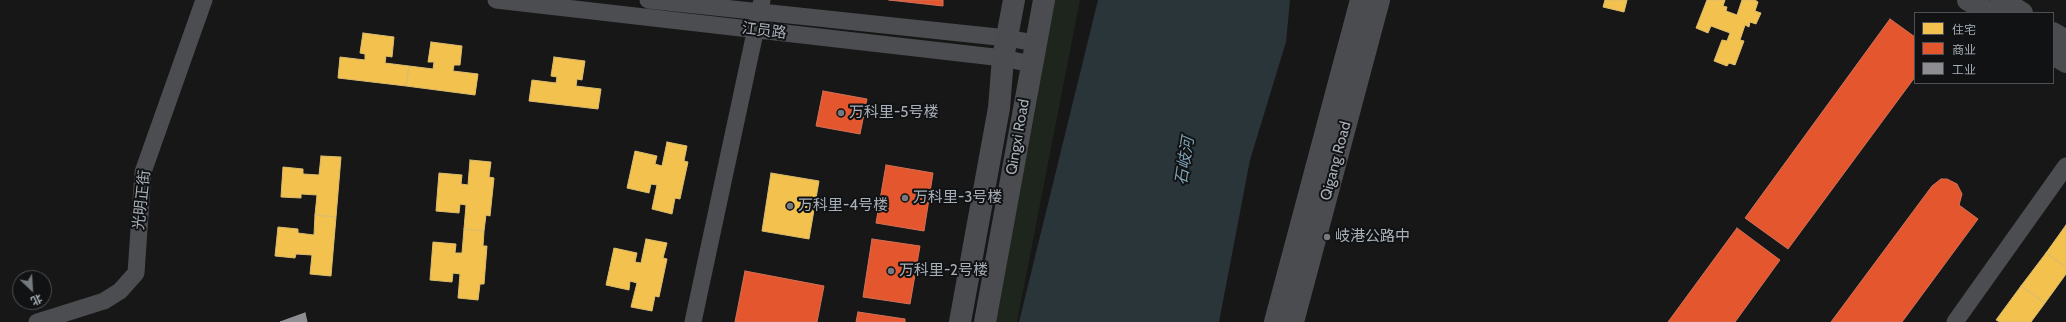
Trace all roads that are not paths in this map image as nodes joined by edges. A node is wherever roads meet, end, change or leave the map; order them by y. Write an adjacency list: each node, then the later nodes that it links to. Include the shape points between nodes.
1 (204, 0): 22 (street, 光明正街, via 143,172 136,273 120,291 104,301)
2 (496, 0): 13 (street, 江员路)
3 (648, 0): 10 (street, 江员路)
4 (1014, 0): 17 (main road, Qingxi Road)
5 (1044, 0): 16 (main road, Qingxi Road)
6 (1361, 0): 26 (main road, Qigang Road)
7 (1379, 0): 27 (main road, Qigang Road)
8 (1968, 0): 11 (main road)
9 (2001, 0): 12 (main road)
10 (761, 6): 13 (street); 17 (street, 江员路)
11 (1987, 12)
12 (2020, 12)
13 (756, 30): 17 (street, 江员路); 23 (street)
14 (2054, 34): 15 (main road)
15 (2066, 41)
16 (1035, 43): 17 (street, 江员路); 20 (main road, Qingxi Road)
17 (1005, 48): 20 (street, 江员路); 24 (main road, Qingxi Road, via 999,108)
18 (2054, 55): 19 (main road)
19 (2066, 62)
20 (1031, 64): 25 (main road, Qingxi Road)
21 (2066, 166): 28 (street)
22 (37, 322)
23 (694, 322)
24 (960, 322)
25 (985, 322)
26 (1275, 322)
27 (1293, 322)
28 (1955, 322)

